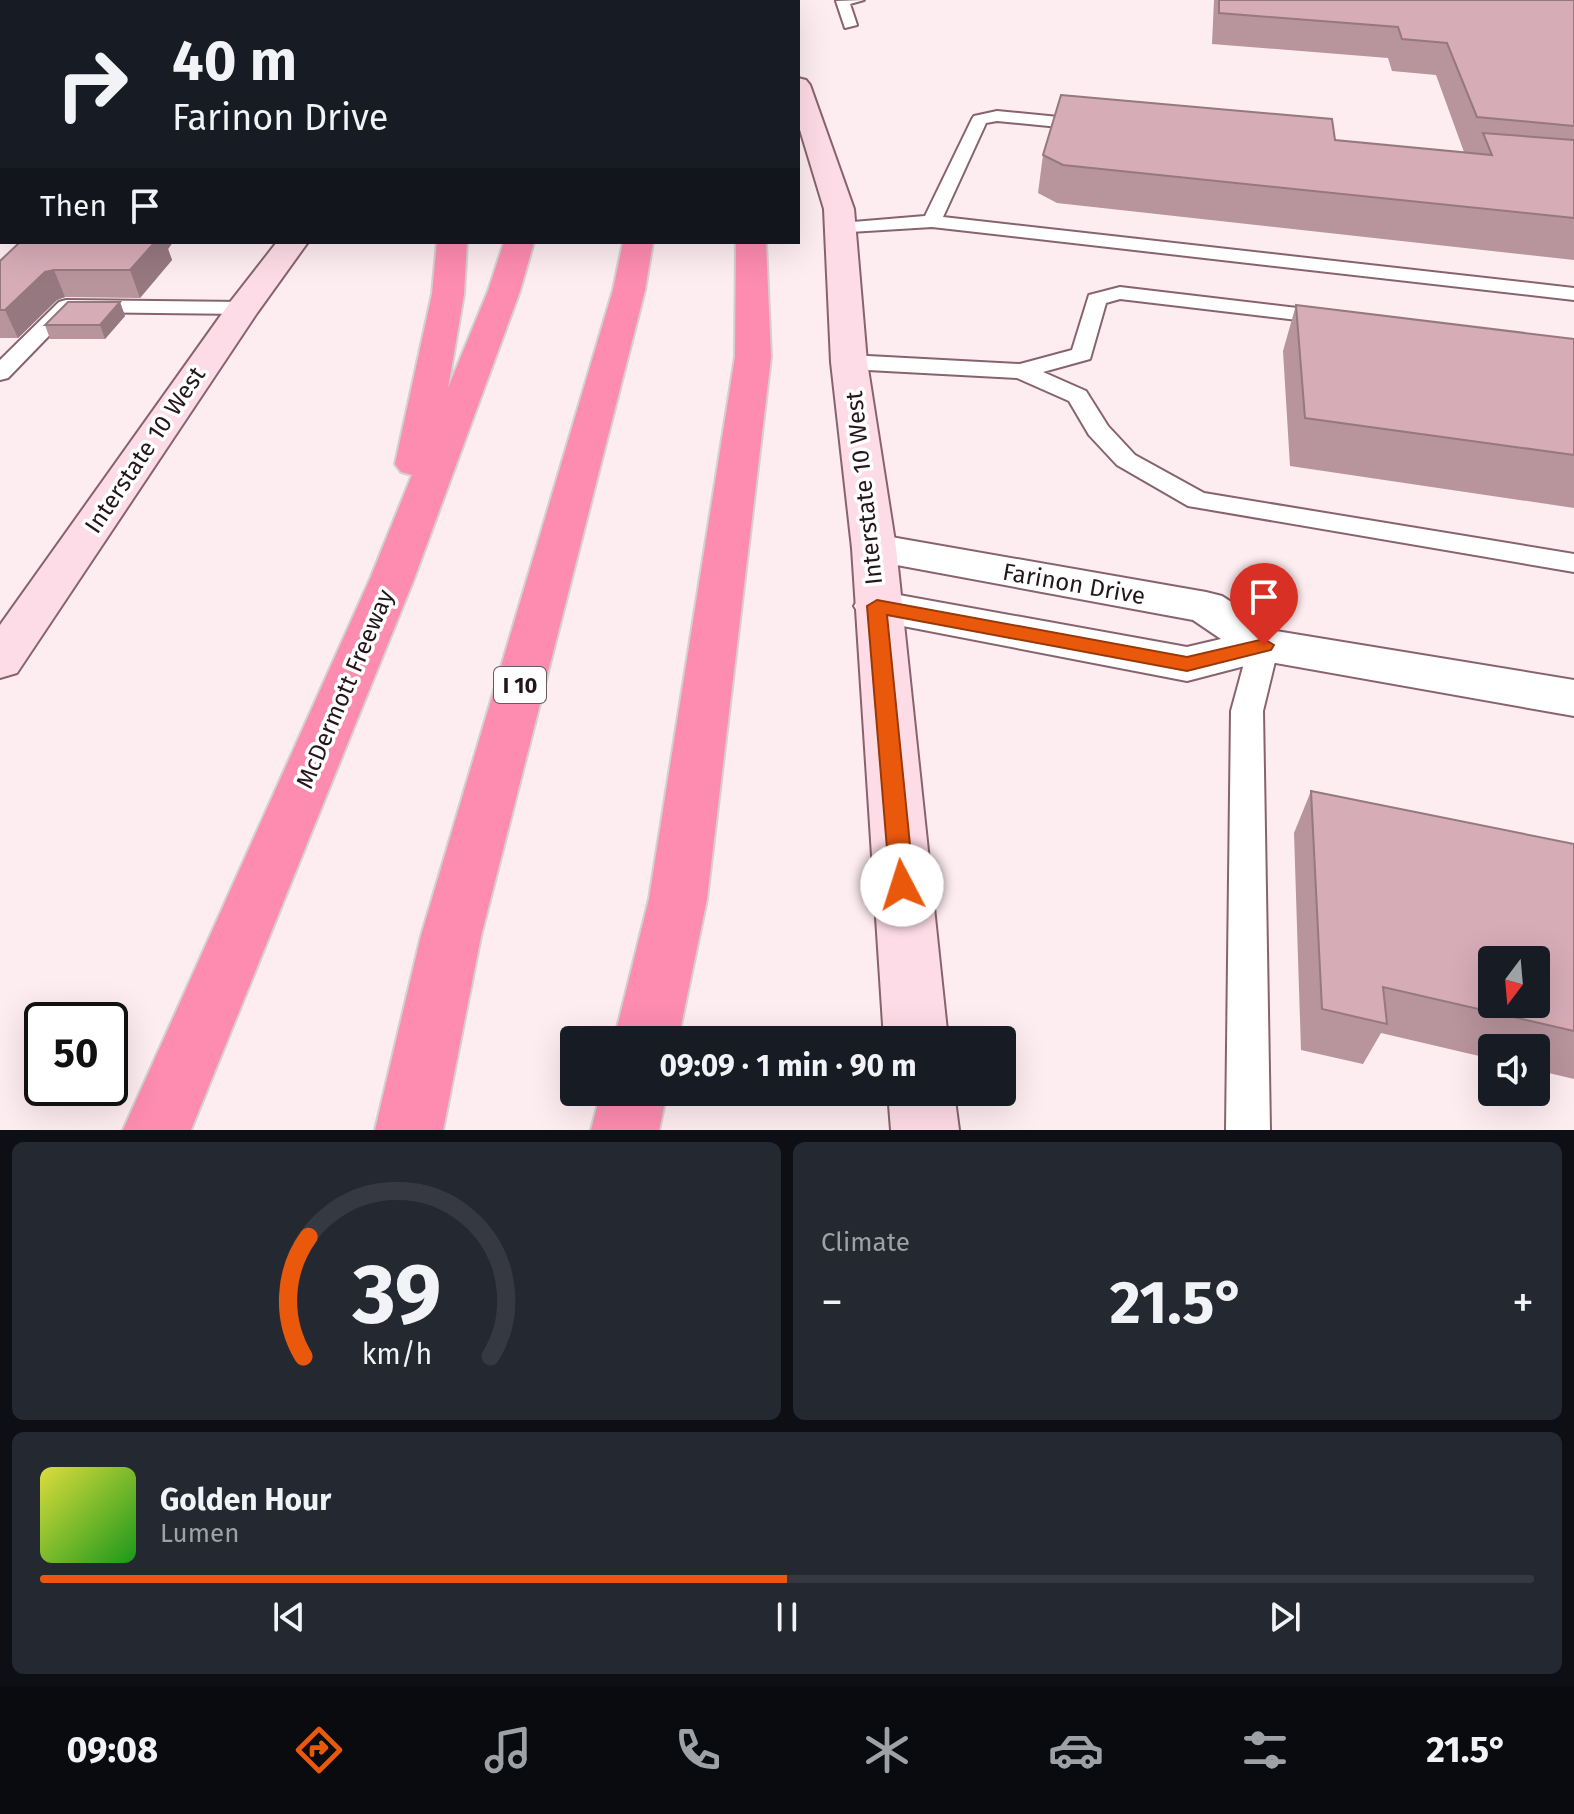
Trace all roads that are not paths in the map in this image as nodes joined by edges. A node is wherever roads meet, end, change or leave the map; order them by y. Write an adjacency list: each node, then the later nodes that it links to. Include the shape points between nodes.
1 (842, 0): 2 (lane); 3 (lane)
2 (858, 0)
3 (850, 25)
4 (800, 91): 7 (main road, Interstate 10 West)
5 (1107, 127): 6 (lane, via 997,116 980,119)
6 (932, 221): 7 (lane); 13 (lane)
7 (841, 229): 17 (main road, Interstate 10 West)
8 (291, 244): 14 (main road, Interstate 10 West)
9 (452, 244): 23 (highway, via 448,294)
10 (518, 244): 23 (highway, McDermott Freeway)
11 (638, 244): 33 (highway, I 10, via 451,936)
12 (751, 244): 28 (highway, via 753,357 678,899)
13 (1574, 294)
14 (243, 308): 19 (lane, via 66,306); 26 (main road, Interstate 10 West)
15 (1355, 321): 16 (lane, via 1120,293 1096,299)
16 (1082, 354): 18 (lane); 20 (lane)
17 (849, 362): 18 (lane); 21 (main road, Interstate 10 West)
18 (1021, 371): 20 (lane)
19 (0, 373)
20 (1078, 396): 22 (lane, via 1098,430 1126,460 1197,500)
21 (874, 548): 24 (main road, Interstate 10 West); 25 (street, Farinon Drive, via 1206,607)
22 (1574, 563)
23 (392, 579): 32 (highway, McDermott Freeway)
24 (877, 606): 25 (street, Farinon Drive, via 1187,664); 29 (main road, Interstate 10 West)
25 (1264, 645): 27 (street, Farinon Drive); 36 (lane, via 1247,711)
26 (0, 661)
27 (1574, 698)
28 (649, 1026)
29 (915, 1026)
30 (631, 1106): 34 (highway)
31 (922, 1106): 35 (main road)
32 (157, 1130)
33 (409, 1130)
34 (625, 1130)
35 (925, 1130)
36 (1248, 1130)

